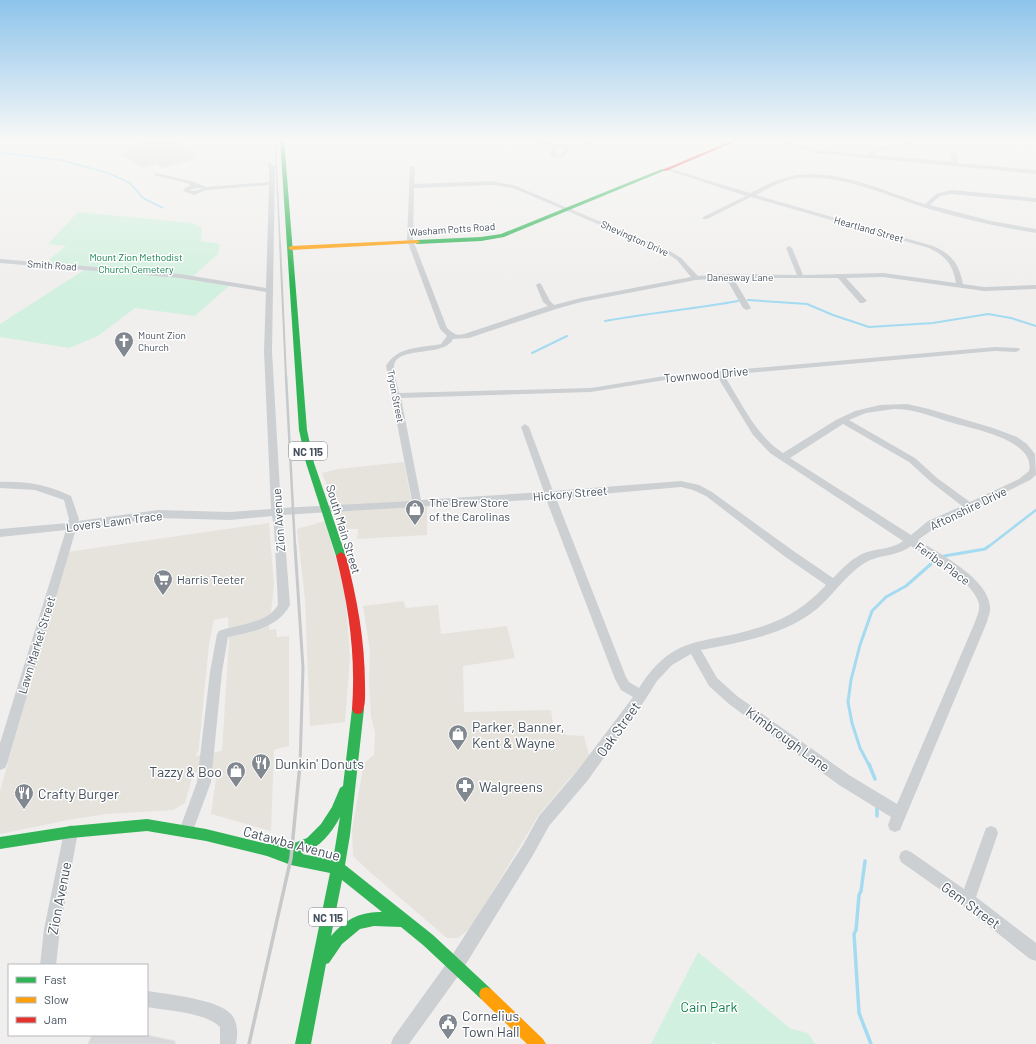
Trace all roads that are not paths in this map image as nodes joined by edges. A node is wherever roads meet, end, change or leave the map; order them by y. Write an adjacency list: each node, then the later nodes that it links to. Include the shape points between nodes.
1 (189, 188): 11 (street, via 186,191 194,193)
2 (219, 188): 11 (street)
3 (272, 188): 29 (street, Zion Avenue)
4 (285, 188): 19 (main road, South Main Street / NC 115)
5 (411, 188): 18 (street)
6 (516, 188): 15 (street, Shevington Drive)
7 (619, 188): 15 (main road, Washam Potts Road)
8 (725, 188): 12 (street, Heartland Street)
9 (768, 188): 12 (street)
10 (873, 188): 14 (street)
11 (205, 189)
12 (750, 196): 16 (street); 27 (street, Heartland Street, via 942,252 952,261 958,272)
13 (1036, 200): 14 (street, via 951,192 938,195)
14 (926, 206): 17 (street, via 995,224)
15 (568, 209): 18 (main road, Washam Potts Road, via 496,238); 25 (street, Shevington Drive, via 668,252 679,259)
16 (705, 218)
17 (1036, 231)
18 (411, 243): 19 (main road, Washam Potts Road); 33 (street, via 444,329)
19 (291, 248): 44 (main road, South Main Street / NC 115, via 303,430 310,463)
20 (789, 248): 24 (street)
21 (0, 261): 29 (street, Smith Road, via 180,276)
22 (728, 276): 24 (street, Danesway Lane); 25 (street, Danesway Lane); 32 (street)
23 (840, 276): 24 (street, Danesway Lane); 27 (street, Danesway Lane, via 883,275); 30 (street)
24 (801, 277)
25 (696, 278): 31 (street, Danesway Lane)
26 (539, 285): 31 (street, via 547,302)
27 (960, 285): 28 (street, Danesway Lane, via 1001,289)
28 (1036, 287)
29 (270, 291): 45 (street, Zion Avenue, via 268,362)
30 (863, 301)
31 (553, 307): 33 (street, Danesway Lane, via 466,336)
32 (748, 308)
33 (450, 336): 36 (street, Tryon Street, via 443,346 402,353 393,359 390,366)
34 (1016, 350): 35 (street, Townwood Drive, via 995,349)
35 (720, 373): 36 (street, Townwood Drive, via 665,378 581,391); 39 (street, Feriba Place, via 760,439)
36 (396, 396): 42 (street, Tryon Street)
37 (843, 420): 39 (street, Aftonshire Drive); 43 (street, via 912,460); 43 (street, Aftonshire Drive, via 856,412 872,408 915,408 997,432 1028,451 1035,464 1030,476)
38 (525, 427): 41 (street, Oak Street)
39 (784, 457): 48 (street, Feriba Place)
40 (0, 485): 46 (street, Lawn Market Street, via 36,486 68,498 74,519)
41 (549, 495): 42 (street, Hickory Street); 49 (street, Hickory Street, via 681,484 696,487 710,494); 51 (street, Oak Street, via 621,679 626,686)
42 (417, 504): 44 (street, Hickory Street)
43 (969, 506): 48 (street, Aftonshire Drive, via 932,524)
44 (326, 509): 45 (street, Hickory Street); 53 (main road, South Main Street / NC 115, via 347,578 357,638 359,699)
45 (276, 512): 46 (street, Lovers Lawn Trace, via 221,517 158,514); 55 (street, Zion Avenue, via 284,605 272,619 223,634 216,672 204,782)
46 (71, 526): 47 (street, Lovers Lawn Trace); 52 (street, Lawn Market Street)
47 (0, 533)
48 (912, 540): 49 (street, Aftonshire Drive, via 901,548 866,557 849,568); 54 (street, Feriba Place, via 964,576 978,591 985,610)
49 (833, 584): 50 (street, Aftonshire Drive, via 814,605 796,618 758,632)
50 (692, 647): 51 (street, Aftonshire Drive, via 668,661); 54 (street, Kimbrough Lane, via 713,682 734,700)
51 (641, 696): 67 (street, Oak Street, via 583,775 544,821)
52 (1, 759)
53 (353, 770): 59 (main road, via 332,821 321,836 312,843 292,850); 61 (main road, South Main Street / NC 115)
54 (897, 819)
55 (186, 831): 56 (main road, Catawba Avenue, via 141,825); 59 (main road, Catawba Avenue)
56 (72, 832): 58 (main road, Catawba Avenue); 65 (street, Zion Avenue, via 52,929)
57 (991, 833): 62 (street)
58 (0, 843)
59 (267, 850): 61 (main road, Catawba Avenue)
60 (906, 857): 62 (street, Gem Street)
61 (338, 868): 63 (main road, Catawba Avenue); 66 (main road, NC 115)
62 (967, 900): 64 (street, Gem Street)
63 (404, 920): 66 (main road, via 369,919 347,928); 67 (main road, Catawba Avenue)
64 (1036, 953)
65 (48, 964)
66 (318, 966): 70 (main road, NC 115)
67 (455, 966): 71 (street, Oak Street); 72 (main road, Catawba Avenue)
68 (148, 999): 69 (street, via 198,1009 224,1019 228,1025)
69 (228, 1044)
70 (303, 1044)
71 (399, 1044)
72 (538, 1044)

